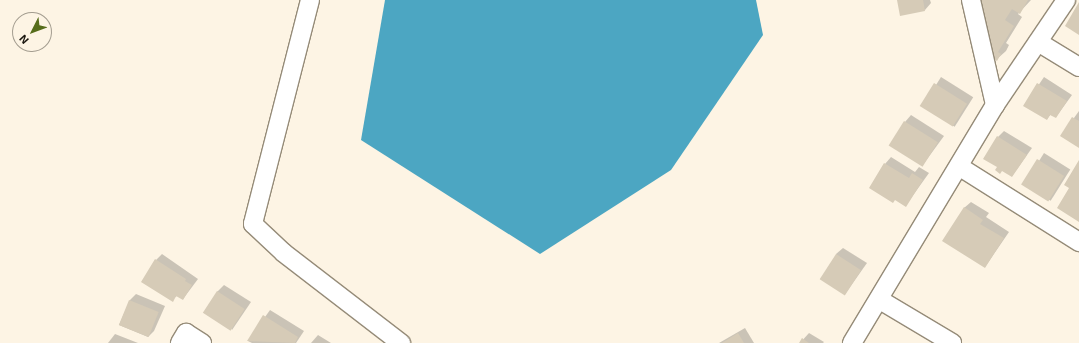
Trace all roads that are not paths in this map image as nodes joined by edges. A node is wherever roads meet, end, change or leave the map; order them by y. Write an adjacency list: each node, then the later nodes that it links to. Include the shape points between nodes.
1 (310, 0): 12 (street, via 253,224 284,253)
2 (971, 0): 6 (street)
3 (1066, 0): 4 (street)
4 (1038, 42): 5 (street); 6 (street)
5 (1079, 67)
6 (995, 106): 7 (street)
7 (960, 167): 8 (street); 9 (street)
8 (1079, 242)
9 (880, 300): 13 (street); 14 (street)
10 (180, 343): 11 (street, via 186,333)
11 (202, 343)
12 (401, 343)
13 (852, 343)
14 (952, 343)

